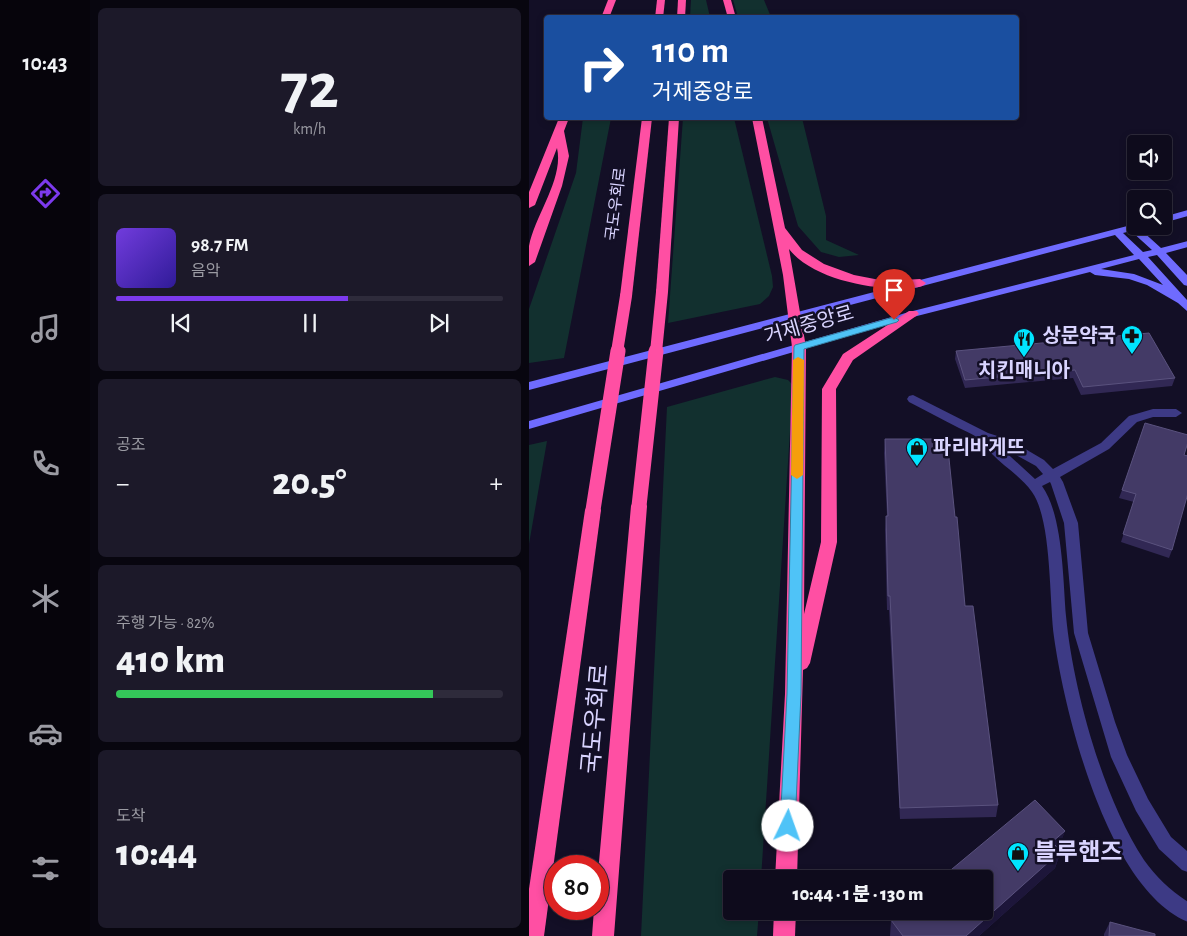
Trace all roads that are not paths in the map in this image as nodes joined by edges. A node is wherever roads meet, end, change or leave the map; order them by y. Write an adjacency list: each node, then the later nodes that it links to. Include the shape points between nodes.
1 (612, 0): 5 (highway)
2 (661, 0): 6 (highway)
3 (682, 0): 7 (highway)
4 (727, 0): 8 (highway)
5 (606, 15)
6 (659, 15)
7 (681, 15)
8 (731, 15)
9 (563, 120): 13 (highway)
10 (647, 120): 44 (highway, 국도우회로, bridge, via 626,296)
11 (674, 120): 45 (highway, 국도우회로, bridge, via 662,292 639,506)
12 (757, 120): 17 (highway)
13 (559, 132): 14 (highway); 24 (highway, via 564,156 561,171)
14 (529, 204)
15 (1187, 213): 16 (main road)
16 (1172, 217)
17 (779, 227): 26 (highway, via 798,252 820,267 885,285); 30 (highway, via 789,274)
18 (1127, 229): 19 (main road, 거제중앙로)
19 (1117, 232): 23 (main road); 26 (main road, 거제중앙로)
20 (1144, 235): 22 (main road)
21 (1187, 244): 22 (main road, 거제중앙로)
22 (1159, 251): 23 (main road, 거제중앙로); 27 (main road)
23 (1141, 256): 25 (main road, 거제중앙로); 28 (main road)
24 (529, 262)
25 (1065, 274): 28 (main road, via 1111,272 1133,276 1153,283); 29 (main road, 거제중앙로)
26 (920, 283): 30 (main road, 거제중앙로)
27 (1187, 283)
28 (1184, 305)
29 (913, 314): 31 (main road, 거제중앙로); 39 (highway, via 848,356 829,389 829,542)
30 (793, 316): 31 (highway); 32 (main road, 거제중앙로)
31 (799, 347): 35 (main road, 거제중앙로); 39 (highway)
32 (529, 386)
33 (913, 399): 36 (lane)
34 (1176, 414): 37 (lane, via 1153,413 1133,419 1105,446)
35 (529, 425)
36 (984, 436): 37 (lane, via 1006,443 1040,463); 38 (lane)
37 (1051, 476): 38 (lane); 40 (lane, via 1057,482 1071,523 1081,633 1119,757 1165,843)
38 (1034, 485): 42 (lane, via 1051,526 1061,636 1087,750 1113,819 1138,866 1161,894)
39 (794, 694): 41 (highway)
40 (1187, 864)
41 (786, 870)
42 (1187, 913)
43 (785, 920): 46 (highway)
44 (533, 936)
45 (603, 936)
46 (784, 936)

